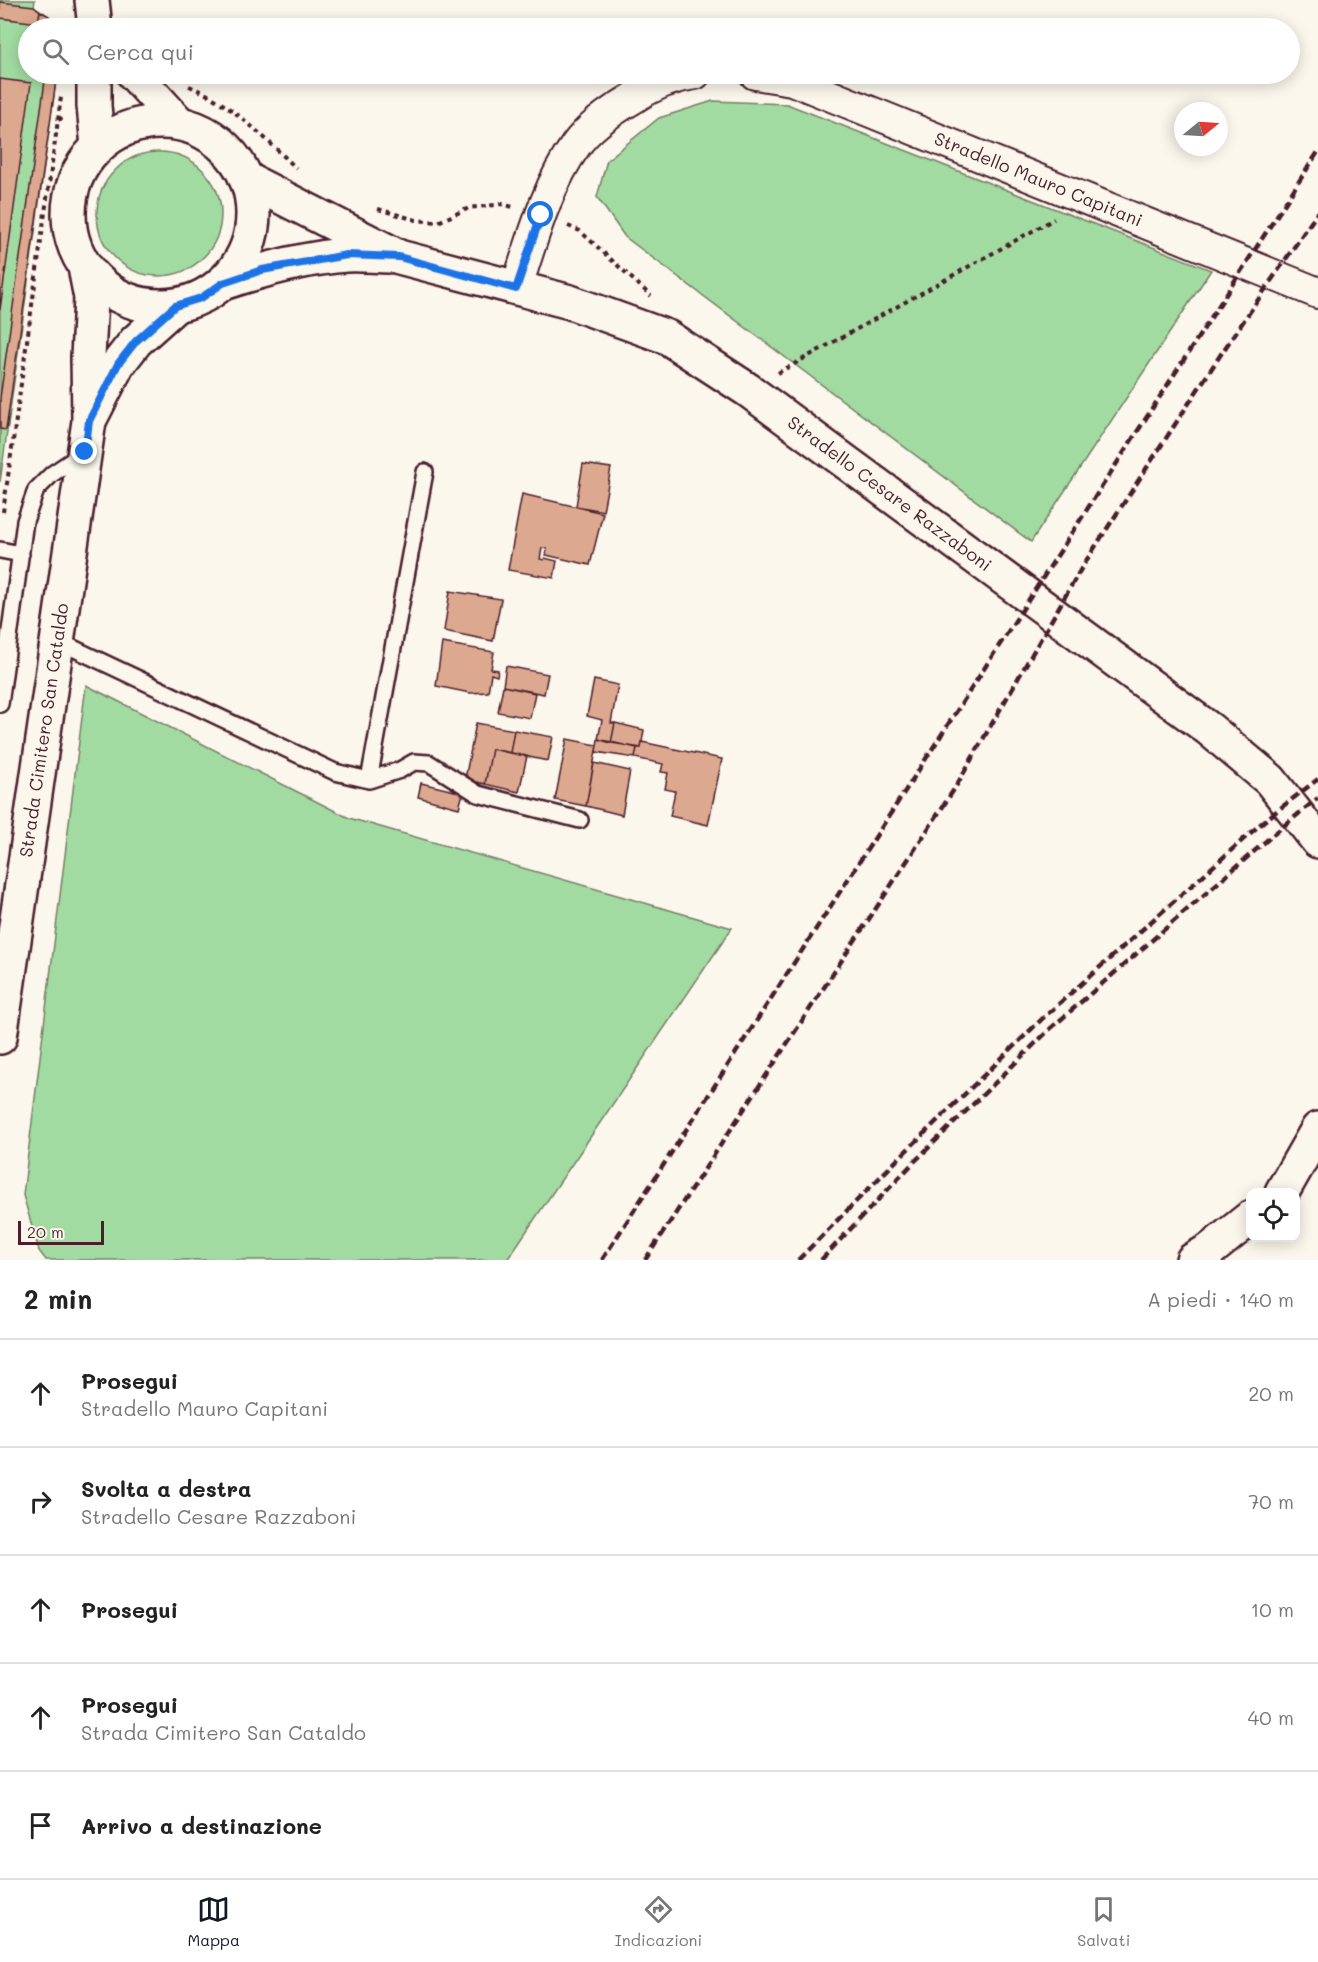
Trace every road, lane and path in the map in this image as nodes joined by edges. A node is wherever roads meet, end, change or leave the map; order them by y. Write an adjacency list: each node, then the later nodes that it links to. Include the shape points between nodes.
1 (94, 84): 6 (street)
2 (143, 84): 5 (street)
3 (654, 84): 12 (street, via 611,111 576,144 541,215)
4 (802, 84): 8 (street, Stradello Mauro Capitani)
5 (180, 123): 6 (street, via 136,125); 7 (street, via 201,130 220,143)
6 (98, 146): 10 (street, via 78,172 69,204 71,237)
7 (246, 179): 9 (street, Stradello Cesare Razzaboni); 11 (street, via 253,224 237,266)
8 (1089, 200): 13 (street, Stradello Mauro Capitani); 15 (path)
9 (399, 257): 11 (street, Stradello Cesare Razzaboni, via 325,258 262,270); 12 (street, Stradello Cesare Razzaboni)
10 (85, 267): 14 (street, via 102,286 124,299 149,306); 16 (street, Strada Cimitero San Cataldo, via 91,298)
11 (223, 283): 14 (street, via 201,298)
12 (516, 289): 24 (street, Stradello Cesare Razzaboni, via 570,303 667,337 748,390 1209,729 1270,780)
13 (1318, 293)
14 (175, 306): 16 (street, Strada Cimitero San Cataldo, via 136,341 118,364)
15 (778, 374)
16 (87, 437): 19 (lane, via 36,490 25,521); 20 (street, Strada Cimitero San Cataldo)
17 (425, 472): 22 (lane)
18 (0, 549): 19 (lane)
19 (21, 554): 21 (lane)
20 (56, 640): 22 (lane, via 335,772); 25 (street, Strada Cimitero San Cataldo)
21 (0, 704)
22 (369, 780): 23 (lane, via 414,762 429,763 478,794)
23 (580, 820)
24 (1318, 841)
25 (0, 1037)
26 (1318, 1129): 27 (street)
27 (1283, 1188)
28 (1246, 1222): 29 (street)
29 (1193, 1260)

